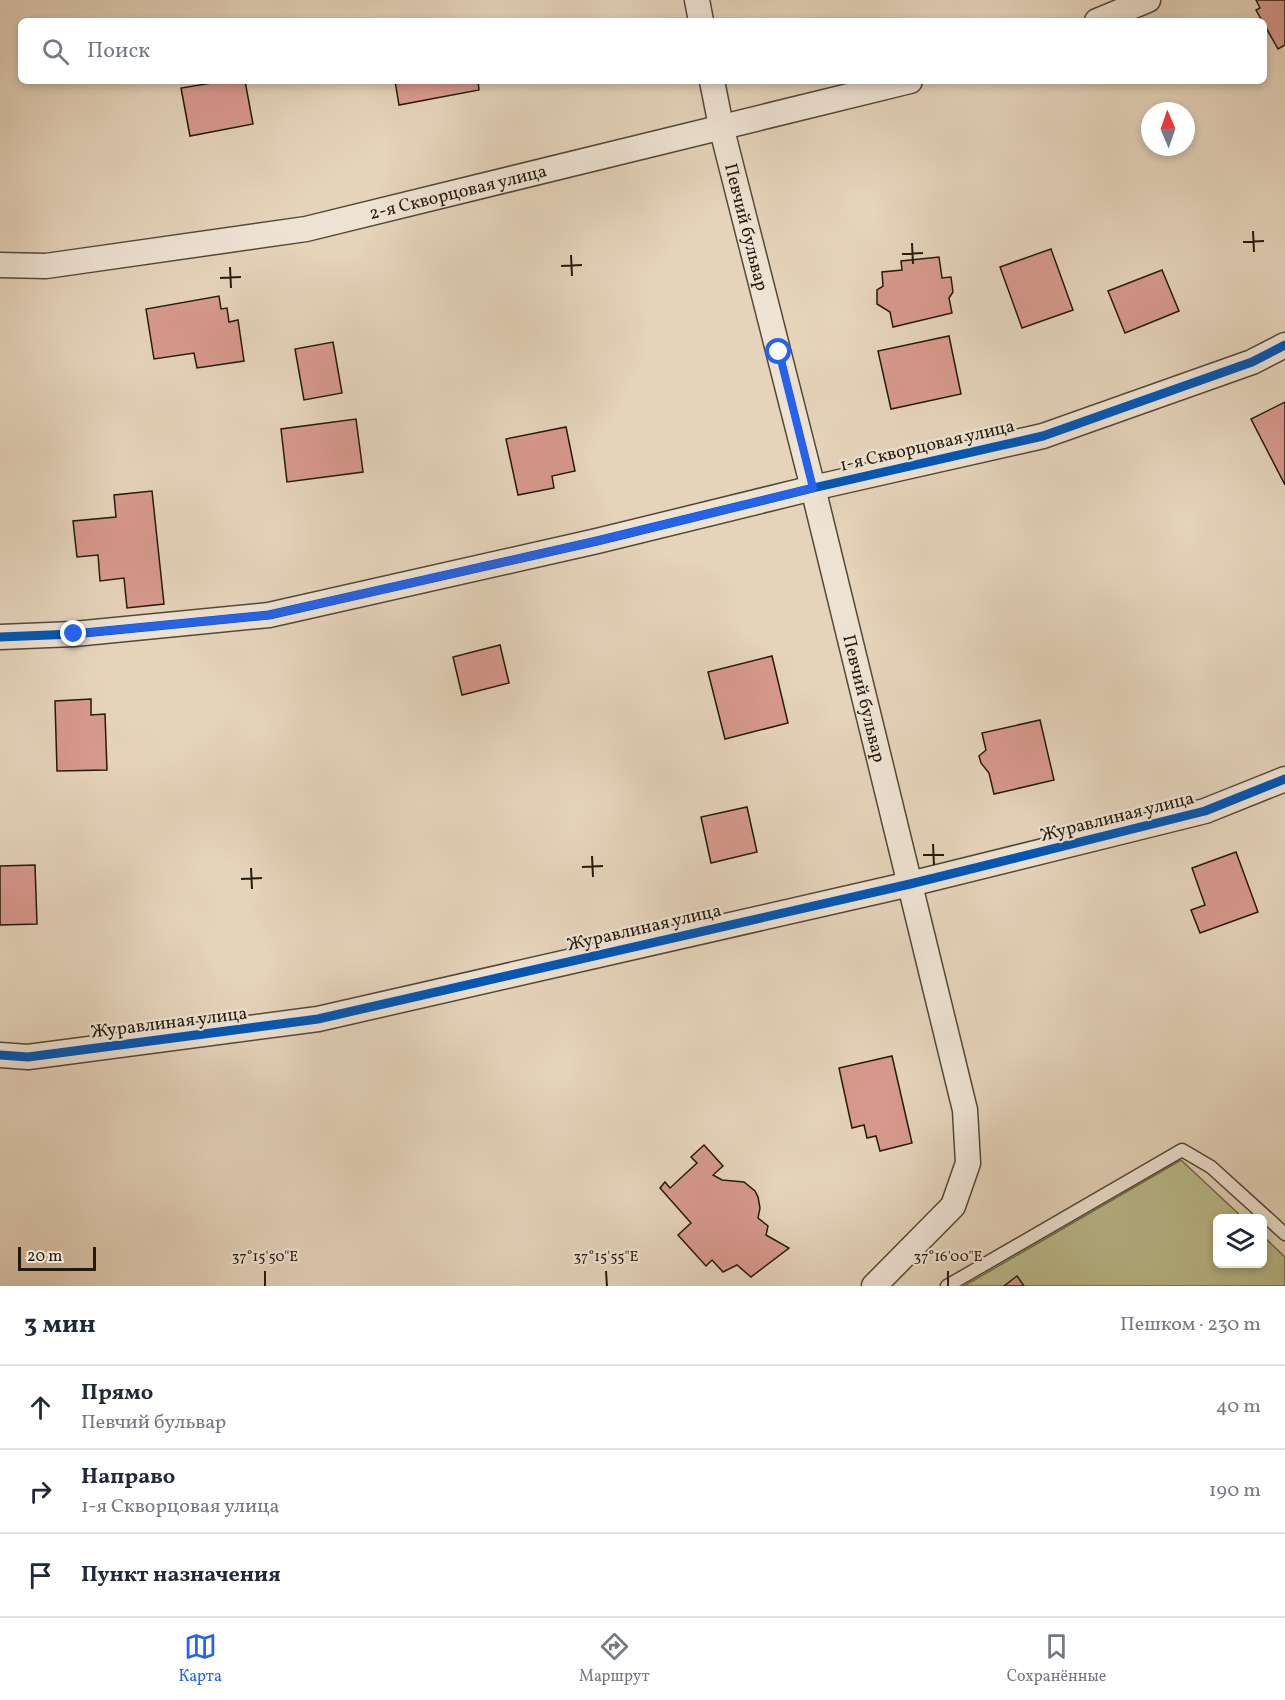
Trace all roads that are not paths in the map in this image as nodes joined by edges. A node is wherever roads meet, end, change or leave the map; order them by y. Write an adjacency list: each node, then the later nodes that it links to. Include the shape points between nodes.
1 (697, 0): 3 (street)
2 (1148, 0): 4 (street)
3 (700, 18)
4 (1104, 18)
5 (713, 84): 7 (street, Певчий бульвар)
6 (897, 84): 7 (street, 2-я Скворцовая улица)
7 (721, 126): 8 (street, 2-я Скворцовая улица, via 306,229 46,266); 10 (street, Певчий бульвар)
8 (0, 265)
9 (1285, 345): 10 (street, 1-я Скворцовая улица, via 1252,362 1043,436)
10 (813, 488): 11 (street, 1-я Скворцовая улица, via 269,615 74,634); 13 (street, Певчий бульвар)
11 (0, 637)
12 (1285, 779): 13 (street, Журавлиная улица, via 1205,811)
13 (910, 884): 14 (street, Журавлиная улица, via 318,1019 28,1057); 16 (street, Певчий бульвар, via 965,1110 968,1163 953,1206)
14 (0, 1055)
15 (1285, 1234): 17 (lane, via 1211,1167 1182,1150)
16 (874, 1286)
17 (947, 1286)

